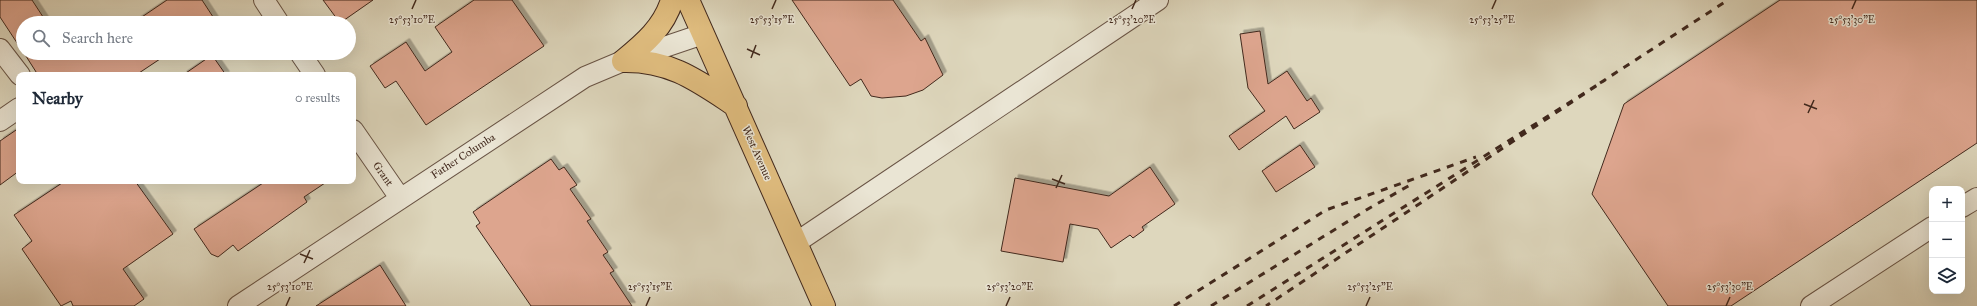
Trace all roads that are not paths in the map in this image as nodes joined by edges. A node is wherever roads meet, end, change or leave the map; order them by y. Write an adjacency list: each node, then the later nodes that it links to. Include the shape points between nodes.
1 (264, 0): 5 (street)
2 (672, 0): 9 (main road, via 668,12 655,31 643,45)
3 (688, 0): 6 (main road, West Avenue)
4 (1158, 0): 20 (street)
5 (274, 16)
6 (703, 34): 9 (street, Father Columba); 12 (main road, West Avenue)
7 (0, 49): 10 (street)
8 (305, 60): 11 (street)
9 (623, 61): 12 (main road, via 655,63 675,70); 16 (street, Father Columba, via 585,77 563,90)
10 (18, 72)
11 (313, 72)
12 (736, 106): 20 (main road, West Avenue)
13 (16, 110): 14 (street)
14 (0, 121)
15 (356, 134): 16 (street, Grant)
16 (400, 198): 21 (street, Father Columba)
17 (1977, 198): 18 (street)
18 (1965, 205)
19 (1929, 229): 23 (street)
20 (797, 242): 22 (main road, West Avenue)
21 (238, 306)
22 (824, 306)
23 (1811, 306)

